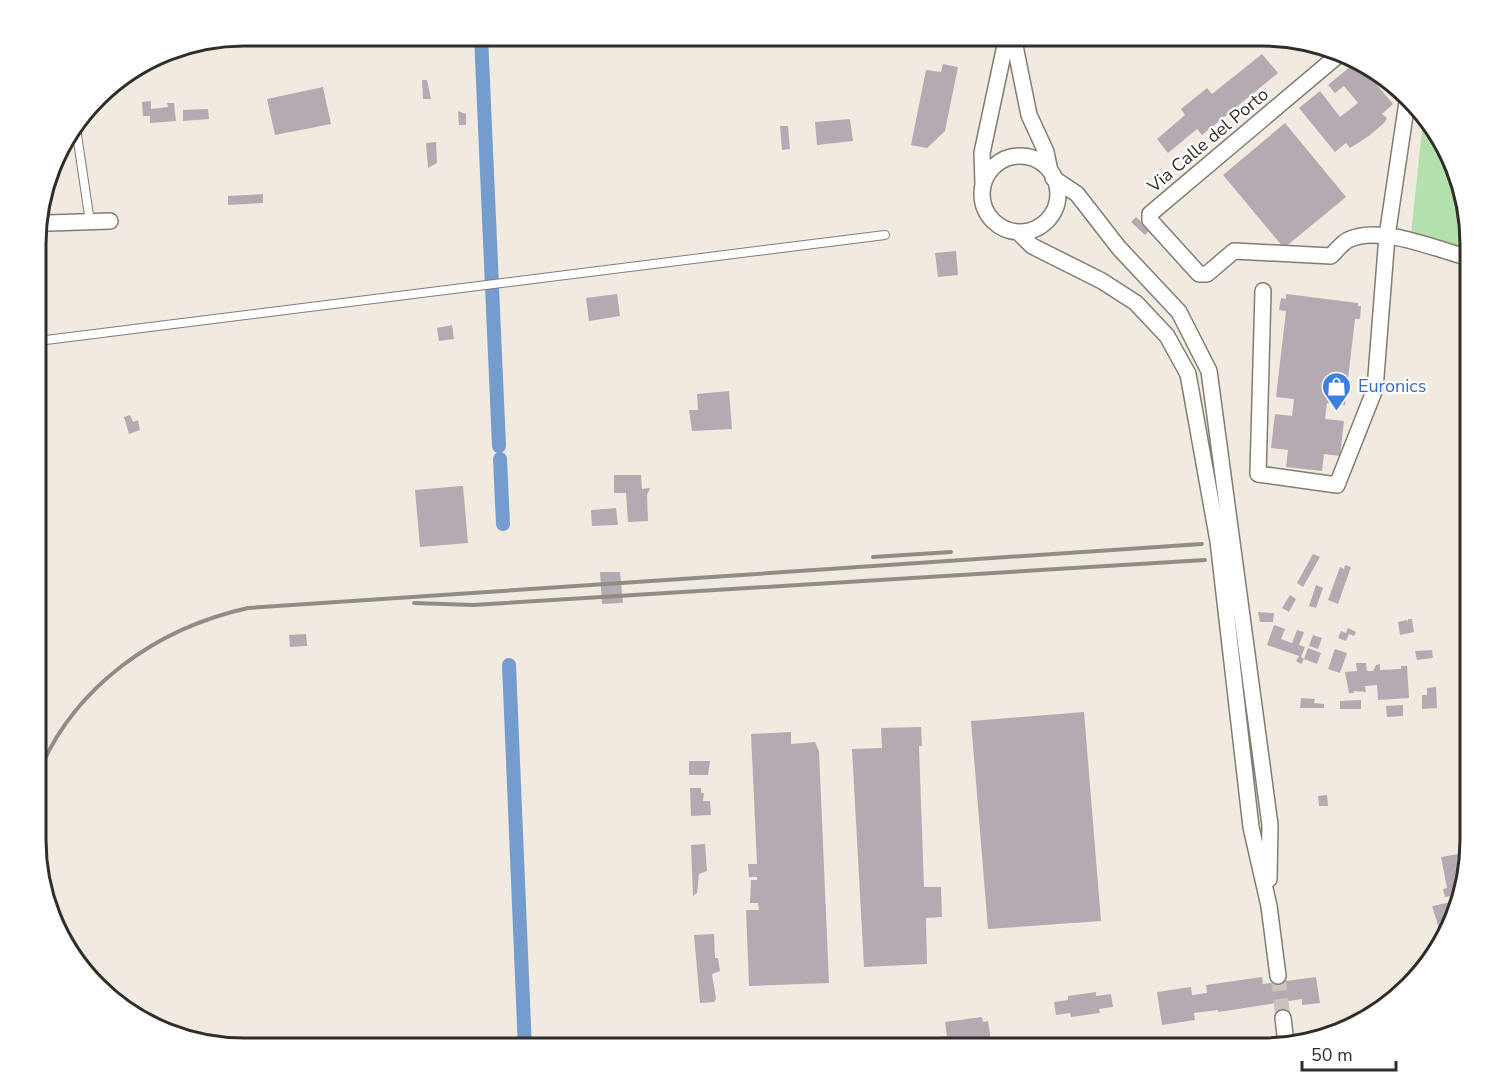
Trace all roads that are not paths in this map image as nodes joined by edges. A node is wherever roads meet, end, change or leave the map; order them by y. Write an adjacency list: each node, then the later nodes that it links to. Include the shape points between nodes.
1 (1005, 47): 7 (street, via 982,153)
2 (1015, 47): 6 (street, via 1029,115)
3 (1332, 60): 13 (street, Via Calle del Porto, via 1149,214 1150,220 1199,274 1207,274 1234,250 1331,256 1348,240)
4 (1406, 110): 13 (street)
5 (78, 139): 9 (lane)
6 (1052, 175): 7 (street, via 1033,158 1012,157 993,166); 11 (street, via 1057,203 1049,219 1036,229); 17 (street, via 1077,194 1119,248 1179,312 1209,371 1270,825)
7 (983, 184): 11 (street, via 982,201 989,217 1002,228)
8 (110, 221): 9 (street)
9 (90, 222): 10 (street)
10 (48, 223)
11 (1019, 232): 17 (street, via 1032,246 1136,303 1167,336 1188,374 1218,541 1251,827)
12 (885, 235): 16 (lane)
13 (1387, 236): 14 (street); 15 (street, via 1375,389 1337,485 1258,474)
14 (1459, 255)
15 (1263, 291)
16 (46, 340)
17 (1269, 906): 18 (street)
18 (1278, 976)
19 (1283, 1018): 20 (street)
20 (1285, 1037)

